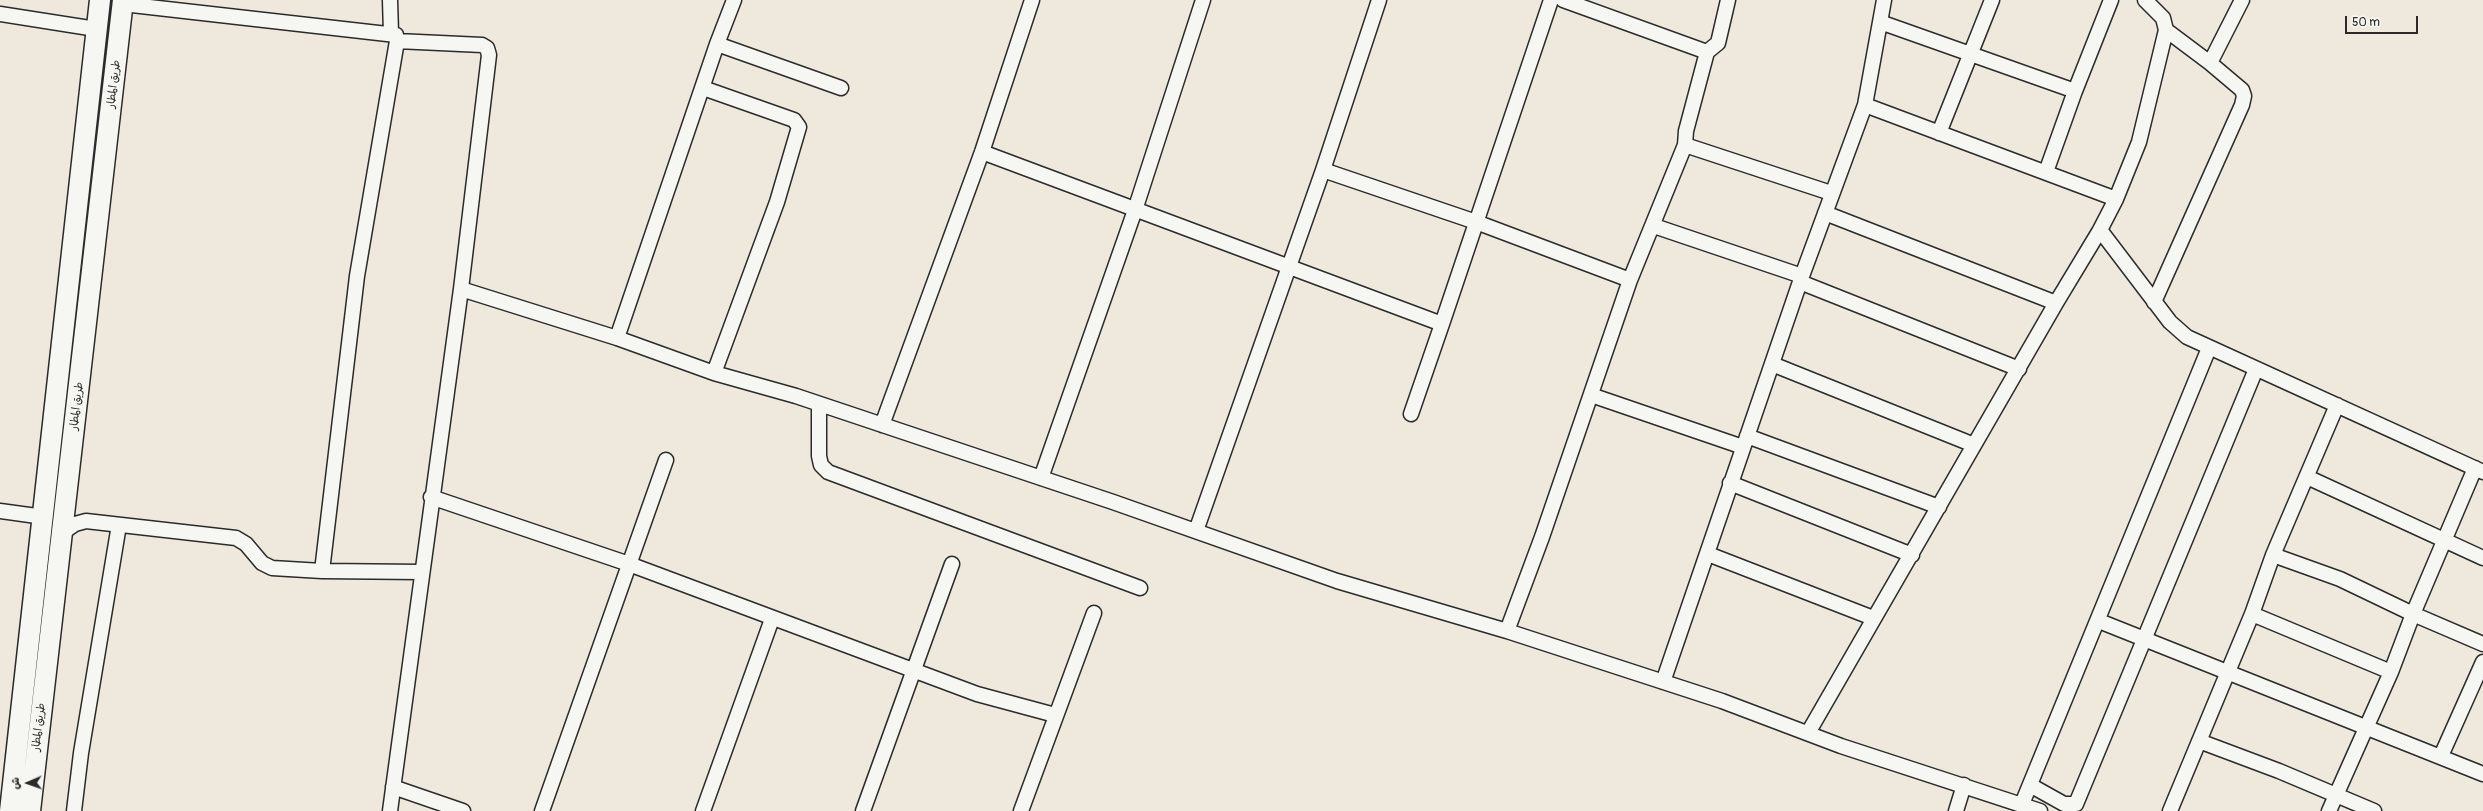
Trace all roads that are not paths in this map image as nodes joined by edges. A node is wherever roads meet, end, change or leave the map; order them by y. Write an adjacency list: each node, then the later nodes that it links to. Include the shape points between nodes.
1 (100, 0): 18 (highway, طريق المطار)
2 (390, 0): 20 (street)
3 (734, 0): 21 (street)
4 (1032, 0): 31 (street)
5 (1203, 0): 36 (street)
6 (1379, 0): 32 (street)
7 (1551, 0): 38 (street)
8 (1563, 0): 22 (street)
9 (1728, 0): 22 (street, via 1720,39 1715,47)
10 (1884, 0): 17 (street)
11 (1992, 0): 23 (street)
12 (2111, 0): 27 (street)
13 (2145, 0): 19 (street, via 2163,18)
14 (2242, 0): 24 (street)
15 (123, 2): 20 (street); 66 (highway, طريق المطار)
16 (0, 14): 18 (street)
17 (1880, 22): 23 (street); 28 (street)
18 (96, 28): 70 (highway, طريق المطار)
19 (2166, 30): 24 (street); 35 (street, via 2139,142)
20 (394, 37): 44 (street, via 482,45 487,48 489,55); 82 (street, via 357,276)
21 (717, 44): 25 (street); 26 (street)
22 (1707, 52): 30 (street, via 1686,131)
23 (1969, 54): 27 (street); 29 (street)
24 (2210, 63): 45 (street, via 2242,90 2242,105)
25 (703, 88): 48 (street); 53 (street, via 794,120 799,127 777,202)
26 (841, 88)
27 (2074, 91): 33 (street)
28 (1865, 105): 29 (street); 34 (street)
29 (1939, 133): 33 (street)
30 (1685, 145): 34 (street); 39 (street)
31 (982, 152): 36 (street); 58 (street)
32 (1323, 170): 38 (street); 41 (street)
33 (2046, 172): 35 (street)
34 (1832, 193): 37 (street)
35 (2116, 199): 40 (street)
36 (1135, 210): 41 (street); 64 (street)
37 (1824, 213): 42 (street); 46 (street)
38 (1476, 222): 43 (street); 47 (street)
39 (1654, 226): 42 (street); 43 (street)
40 (2100, 230): 45 (street); 46 (street)
41 (1288, 267): 47 (street); 73 (street)
42 (1801, 279): 50 (street); 51 (street)
43 (1630, 280): 54 (street)
44 (461, 288): 48 (street); 67 (street)
45 (2154, 302): 49 (street, via 2178,330)
46 (2056, 303): 51 (street)
47 (1442, 324): 57 (street)
48 (617, 338): 53 (street)
49 (2209, 348): 52 (street); 90 (street)
50 (1772, 364): 59 (street); 60 (street)
51 (2020, 369): 60 (street)
52 (2256, 369): 56 (street); 92 (street)
53 (714, 372): 55 (street)
54 (1591, 394): 59 (street); 91 (street)
55 (819, 404): 58 (street); 84 (street, via 819,456 828,472)
56 (2338, 406): 62 (street); 63 (street)
57 (1411, 414)
58 (882, 425): 64 (street)
59 (1745, 442): 65 (street); 68 (street)
60 (1974, 444): 68 (street)
61 (666, 460): 80 (street)
62 (2479, 470): 75 (street)
63 (2307, 477): 75 (street); 78 (street)
64 (1041, 478): 73 (street)
65 (1730, 483): 76 (street); 77 (street)
66 (66, 497): 71 (street, via 73,509); 74 (highway, طريق المطار)
67 (431, 497): 80 (street); 83 (street)
68 (1939, 507): 77 (street)
69 (0, 511): 70 (street)
70 (44, 517): 111 (highway, طريق المطار)
71 (86, 521): 72 (street); 74 (street, via 75,524)
72 (119, 526): 82 (street, via 236,538 246,544 262,563 272,568); 113 (street, via 81,753)
73 (1196, 531): 91 (street, via 1337,581)
74 (62, 533): 112 (highway, طريق المطار)
75 (2444, 540): 79 (street); 87 (street)
76 (1708, 554): 89 (street); 98 (street)
77 (1912, 555): 89 (street)
78 (2273, 555): 86 (street); 87 (street, via 2340,579)
79 (2483, 558)
80 (629, 564): 88 (street); 116 (street)
81 (952, 564): 95 (street)
82 (322, 571): 83 (street)
83 (421, 572): 107 (street)
84 (1140, 588)
85 (1094, 612): 99 (street)
86 (2252, 614): 96 (street); 97 (street)
87 (2413, 614): 93 (street); 97 (street)
88 (772, 618): 95 (street); 117 (street)
89 (1873, 618): 101 (street)
90 (2099, 620): 92 (street); 106 (street)
91 (1507, 631): 98 (street)
92 (2145, 639): 96 (street); 106 (street, via 2076,804 2064,804)
93 (2483, 644)
94 (2483, 662): 103 (street)
95 (914, 669): 99 (street, via 977,694); 118 (street)
96 (2227, 672): 100 (street); 102 (street)
97 (2391, 672): 100 (street)
98 (1663, 682): 101 (street)
99 (1055, 715): 119 (street)
100 (2366, 728): 103 (street); 108 (street)
101 (1808, 733): 105 (street, via 1854,751)
102 (2199, 742): 108 (street, via 2279,771); 110 (street)
103 (2441, 756): 104 (street)
104 (2483, 774)
105 (1964, 785): 109 (street); 120 (street)
106 (2030, 785): 109 (street)
107 (393, 787): 114 (street); 115 (street)
108 (2336, 796): 122 (street); 123 (street)
109 (2022, 804): 121 (street)
110 (2172, 810)
111 (10, 811)
112 (30, 811)
113 (74, 811)
114 (390, 811)
115 (463, 811)
116 (542, 811)
117 (703, 811)
118 (863, 811)
119 (1021, 811)
120 (1956, 811)
121 (2040, 811)
122 (2329, 811)
123 (2374, 811)

